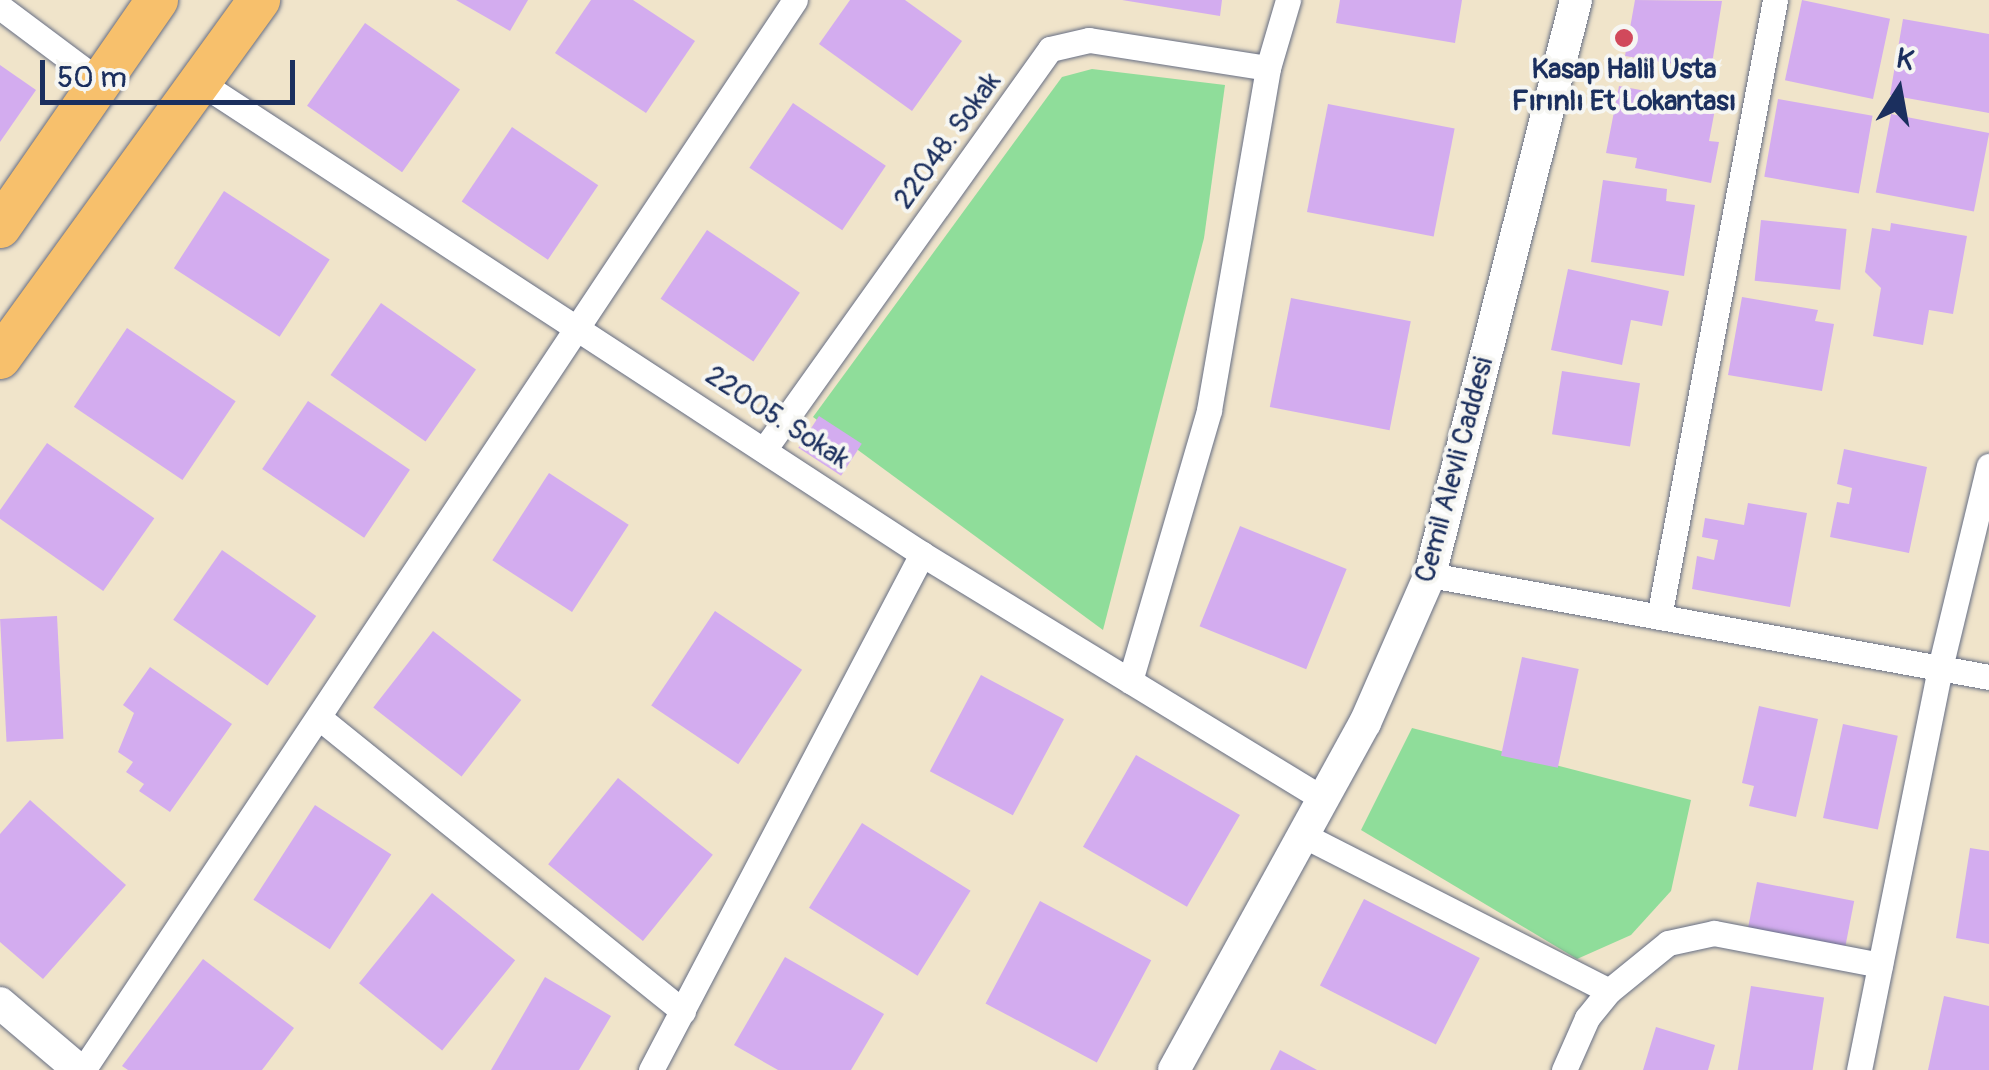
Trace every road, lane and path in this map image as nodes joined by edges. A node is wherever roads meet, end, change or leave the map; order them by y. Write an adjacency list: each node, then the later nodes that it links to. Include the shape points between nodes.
1 (156, 0): 9 (main road)
2 (259, 0): 10 (main road)
3 (796, 0): 12 (street)
4 (1288, 0): 8 (street)
5 (1576, 0): 17 (street, Cemil Alevli Caddesi)
6 (1775, 0): 18 (street)
7 (0, 7): 9 (street)
8 (1268, 68): 14 (street, 22048. Sokak, via 1090,40 1050,49); 21 (street, via 1209,410)
9 (99, 81): 11 (main road)
10 (201, 83): 12 (street, 22005. Sokak); 13 (main road)
11 (0, 226)
12 (578, 325): 14 (street, 22005. Sokak); 22 (street)
13 (0, 358)
14 (766, 447): 16 (street, 22005. Sokak)
15 (1989, 466): 19 (street)
16 (922, 554): 21 (street, 22005. Sokak); 28 (street)
17 (1430, 575): 18 (street); 23 (street, Cemil Alevli Caddesi, via 1365,723)
18 (1659, 616): 19 (street)
19 (1940, 668): 20 (street); 25 (street)
20 (1989, 678)
21 (1130, 681): 23 (street, 22005. Sokak)
22 (322, 720): 28 (street); 29 (street)
23 (1323, 799): 24 (street, Cemil Alevli Caddesi)
24 (1303, 835): 26 (street); 31 (street, Cemil Alevli Caddesi)
25 (1880, 965): 26 (street, via 1714,933 1668,943); 33 (street)
26 (1609, 991): 32 (street, via 1587,1018)
27 (0, 1003): 29 (street)
28 (684, 1011): 30 (street)
29 (81, 1070)
30 (651, 1070)
31 (1174, 1070)
32 (1564, 1070)
33 (1859, 1070)

